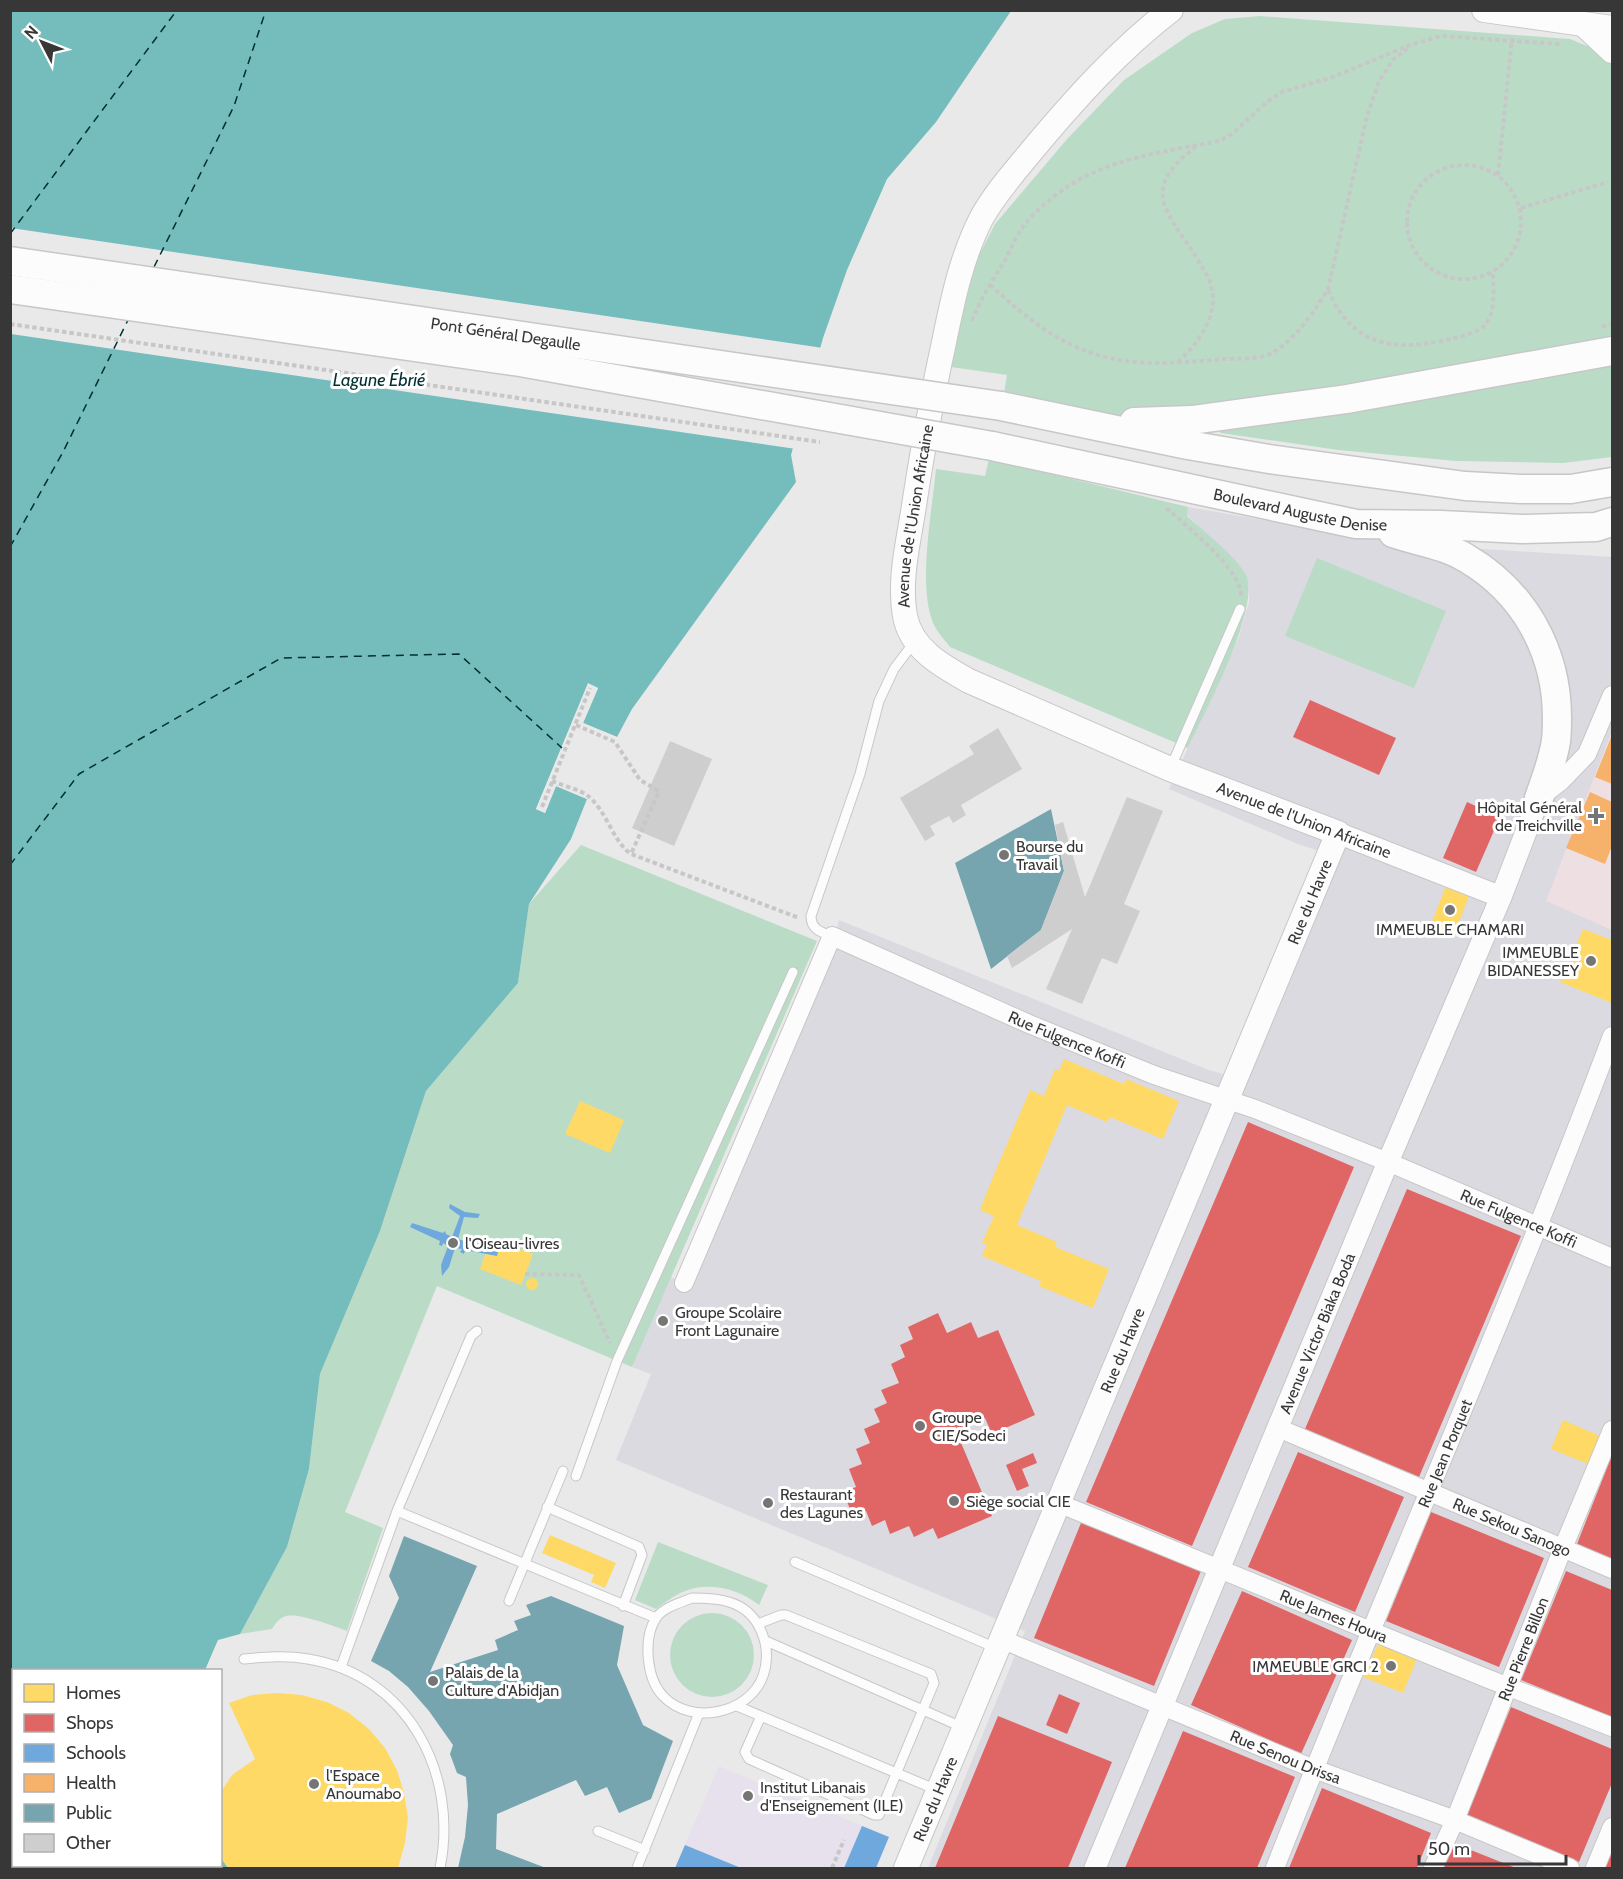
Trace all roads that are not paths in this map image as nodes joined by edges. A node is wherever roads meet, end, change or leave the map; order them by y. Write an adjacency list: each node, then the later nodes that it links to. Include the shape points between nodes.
1 (1172, 10): 16 (main road, Avenue de l'Union Africaine, via 1138,37 1010,176 983,216 967,253 951,306 928,416 906,560 905,617)
2 (1484, 10): 3 (main road)
3 (1516, 12): 4 (main road)
4 (1583, 24): 5 (main road); 6 (main road)
5 (1612, 28)
6 (1612, 51)
7 (10, 261): 10 (highway, Pont Général Degaulle, bridge, via 1001,406)
8 (10, 289): 11 (highway, Pont Général Degaulle, bridge, via 520,362)
9 (1612, 351): 10 (highway, via 1347,399 1192,420)
10 (1090, 424): 12 (highway, via 1269,459 1465,486 1571,489)
11 (992, 446): 13 (highway, Boulevard Auguste Denise)
12 (1612, 482)
13 (1356, 524): 14 (highway, Boulevard Auguste Denise, via 1522,529); 19 (highway, via 1464,557 1496,578 1519,603 1540,637 1557,701 1557,740)
14 (1607, 526)
15 (1240, 609): 18 (lane)
16 (915, 641): 18 (main road, Avenue de l'Union Africaine, via 937,664 969,681); 22 (lane, Rue Fulgence Koffi, via 894,669 879,701 860,774 811,916 819,932)
17 (1612, 695): 19 (street, via 1587,754)
18 (1170, 769): 20 (main road, Avenue de l'Union Africaine)
19 (1539, 798): 21 (street, Avenue Victor Biaka Boda)
20 (1338, 833): 21 (street, Avenue de l'Union Africaine); 25 (main road, Rue du Havre)
21 (1501, 897): 26 (street, Avenue Victor Biaka Boda)
22 (832, 936): 25 (street, Rue Fulgence Koffi, via 1029,1024); 29 (street)
23 (793, 972): 34 (lane, via 617,1360)
24 (1612, 1036): 27 (street, Rue Jean Porquet)
25 (1227, 1100): 26 (street, Rue Fulgence Koffi); 36 (main road, Rue du Havre)
26 (1388, 1162): 27 (street, Rue Fulgence Koffi); 31 (street, Avenue Victor Biaka Boda)
27 (1537, 1226): 28 (street, Rue Fulgence Koffi); 35 (street, Rue Jean Porquet)
28 (1612, 1258)
29 (684, 1283)
30 (477, 1331): 38 (lane, via 471,1336)
31 (1278, 1428): 35 (street, Rue Sekou Sanogo); 42 (street, Avenue Victor Biaka Boda)
32 (1612, 1430): 39 (street, Rue Pierre Billon)
33 (563, 1471): 37 (lane)
34 (576, 1476)
35 (1428, 1490): 39 (street, Rue Sekou Sanogo); 48 (street, Rue Jean Porquet)
36 (1059, 1503): 42 (street, Rue James Houra); 50 (main road, Rue du Havre)
37 (547, 1507): 41 (lane); 45 (lane, via 639,1547 642,1555)
38 (397, 1511): 41 (lane); 52 (lane)
39 (1563, 1548): 43 (street, Rue Sekou Sanogo); 53 (street, Rue Pierre Billon)
40 (795, 1562): 50 (lane)
41 (523, 1564): 44 (lane); 45 (lane)
42 (1219, 1568): 48 (street, Rue James Houra); 54 (street, Avenue Victor Biaka Boda)
43 (1612, 1569)
44 (509, 1601)
45 (623, 1606): 46 (lane)
46 (656, 1618): 47 (lane, via 666,1609 692,1598 712,1599 730,1602); 57 (lane, via 648,1644 654,1683 663,1697)
47 (758, 1624): 49 (lane); 56 (lane, via 786,1615 931,1674 934,1683)
48 (1370, 1630): 53 (street, Rue James Houra); 61 (street, Rue Jean Porquet)
49 (766, 1641): 55 (lane, via 767,1660 762,1678); 56 (lane)
50 (999, 1644): 54 (street, Rue Senou Drissa); 60 (main road, Rue du Havre)
51 (244, 1659): 52 (lane, via 278,1656)
52 (341, 1667): 68 (lane, via 395,1702 431,1755 444,1817)
53 (1508, 1686): 59 (street, Rue James Houra); 64 (street, Rue Pierre Billon)
54 (1162, 1705): 61 (street, Rue Senou Drissa); 71 (street, Avenue Victor Biaka Boda)
55 (737, 1706): 57 (lane); 58 (lane)
56 (923, 1710): 60 (lane); 62 (lane)
57 (699, 1713): 67 (lane)
58 (760, 1716): 62 (lane); 62 (lane, via 745,1752 749,1759 874,1815 881,1812)
59 (1612, 1727)
60 (964, 1728): 63 (main road, Rue du Havre)
61 (1314, 1768): 64 (street, Rue Senou Drissa); 72 (street, Rue Jean Porquet)
62 (896, 1773): 63 (lane)
63 (938, 1791): 70 (main road, Rue du Havre)
64 (1455, 1820): 73 (street, Rue Pierre Billon); 74 (street, Rue Senou Drissa)
65 (1612, 1827): 75 (street)
66 (598, 1831): 67 (lane)
67 (645, 1850): 69 (lane)
68 (440, 1869)
69 (637, 1869)
70 (906, 1869)
71 (1095, 1869)
72 (1275, 1869)
73 (1433, 1869)
74 (1570, 1869)
75 (1595, 1869)

